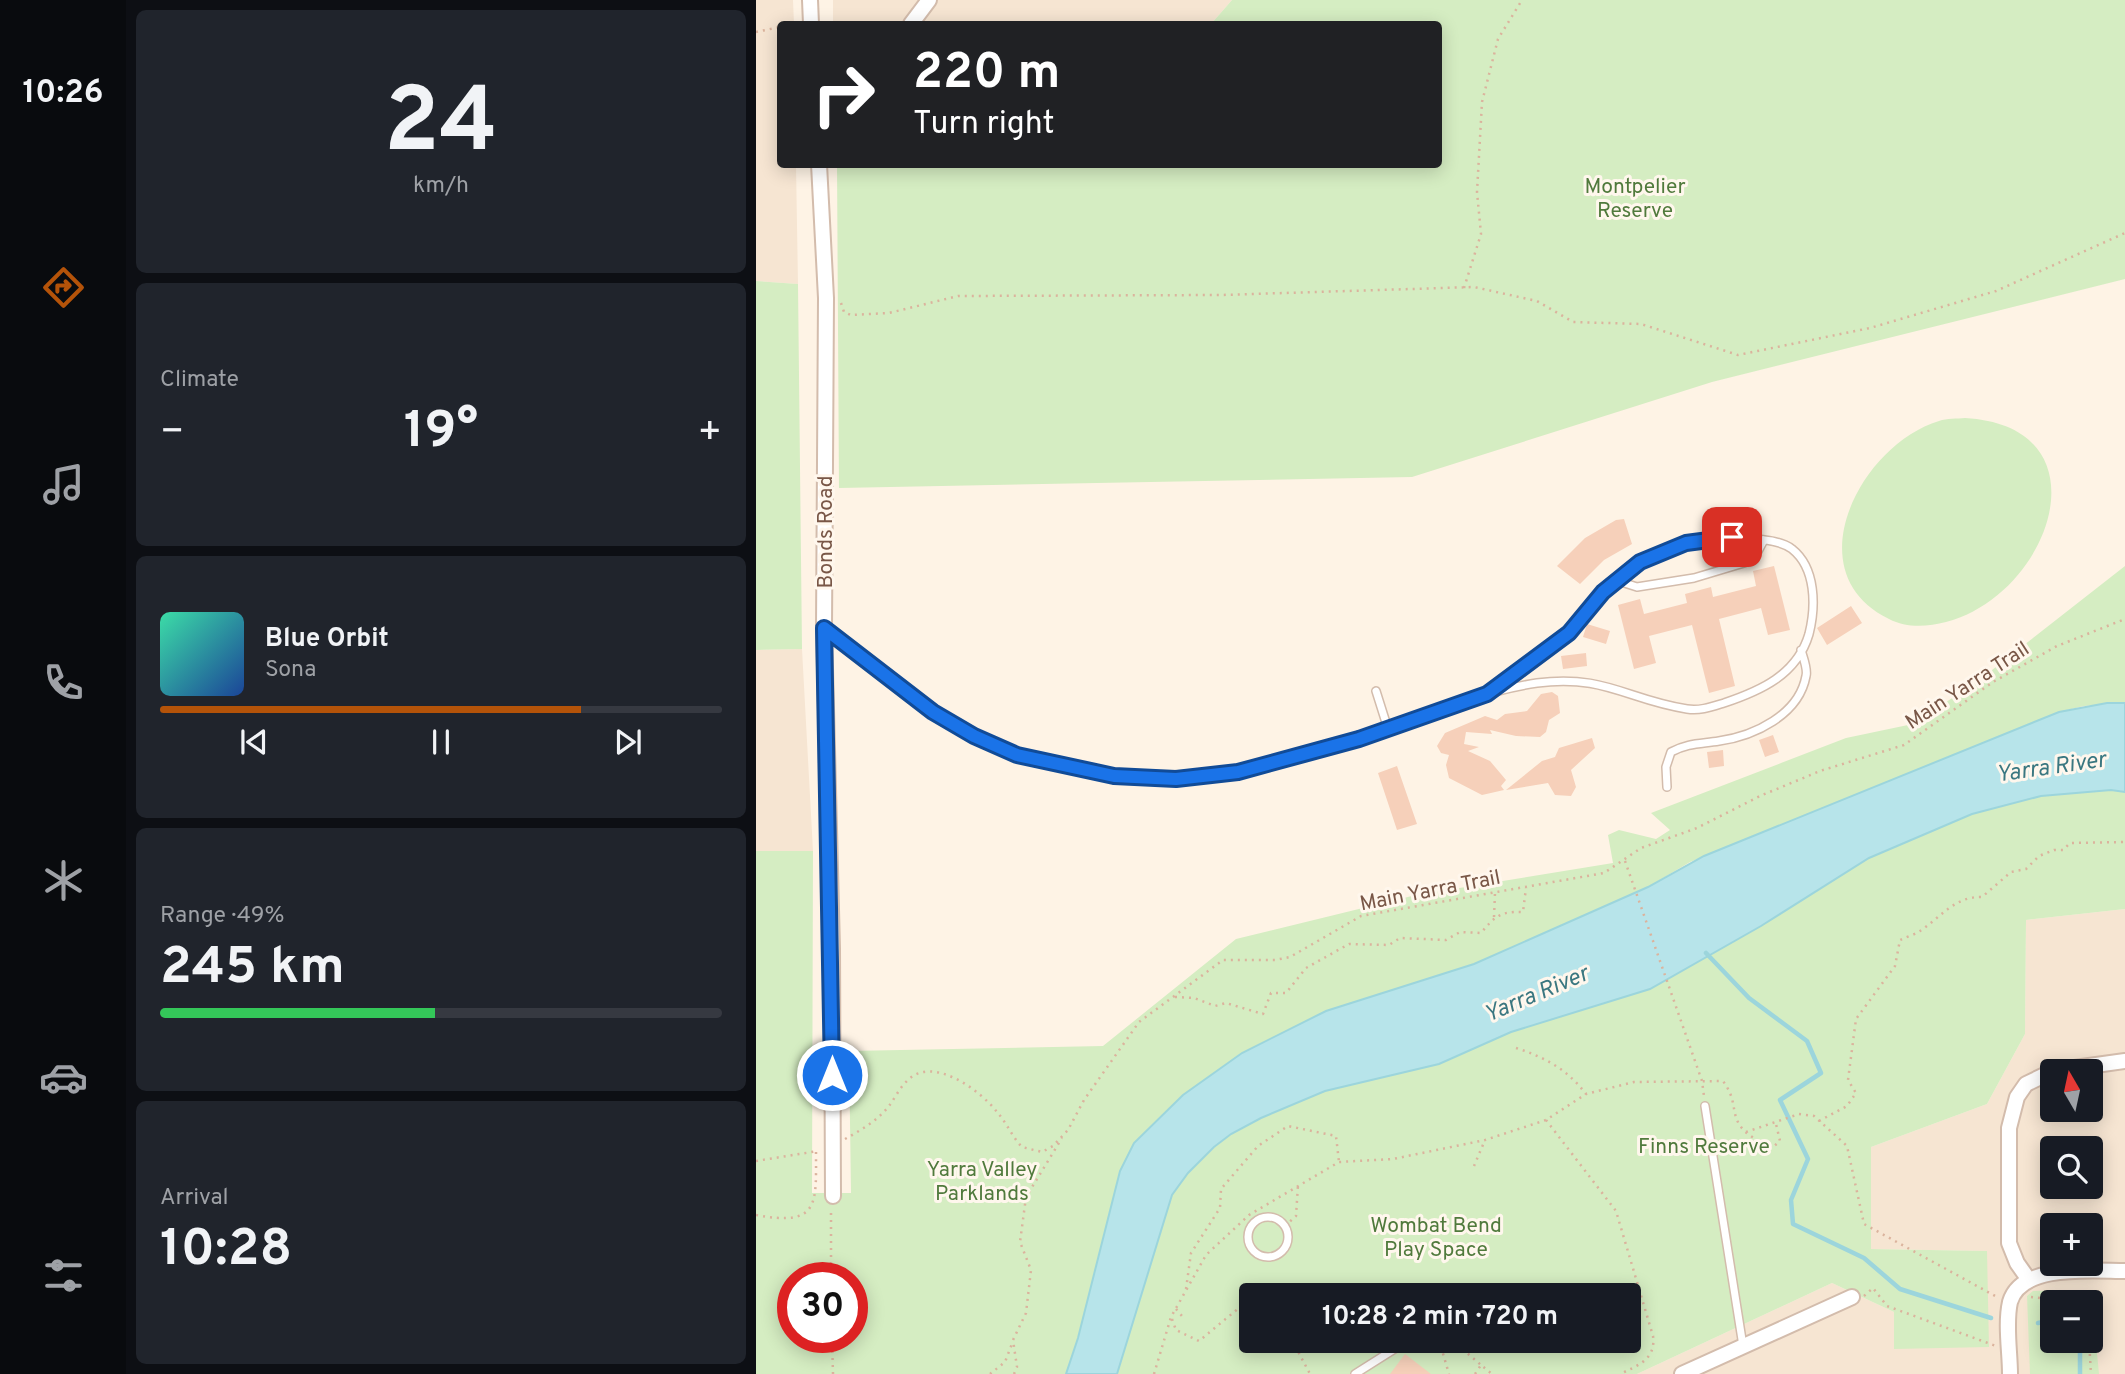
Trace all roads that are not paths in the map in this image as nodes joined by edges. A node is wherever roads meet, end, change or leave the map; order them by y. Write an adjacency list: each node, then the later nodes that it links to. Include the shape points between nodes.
1 (810, 0): 3 (street)
2 (929, 0): 4 (street)
3 (811, 21)
4 (913, 21)
5 (819, 168): 8 (street, Bonds Road, via 826,298)
6 (1765, 540): 7 (lane, via 1732,537 1686,543 1640,562); 7 (lane, via 1744,563 1720,571 1637,587); 9 (lane, via 1787,545 1806,561 1812,614)
7 (1615, 580): 11 (lane, via 1569,633)
8 (824, 628): 12 (lane, via 933,712 974,736 1017,755 1065,768 1176,779 1238,772); 16 (street, Bonds Road)
9 (1801, 650): 11 (lane, via 1765,690 1701,710 1580,680); 13 (lane, via 1807,675 1795,702 1773,722 1746,736 1686,744 1671,752)
10 (1376, 691): 12 (lane)
11 (1487, 694): 12 (lane)
12 (1388, 729)
13 (1667, 787)
14 (2125, 1061): 19 (street, via 2053,1071 2026,1084 2017,1097 2010,1128 2009,1235 2012,1253)
15 (1705, 1106): 21 (lane)
16 (833, 1196)
17 (1285, 1226): 17 (lane, via 1288,1242 1279,1255 1263,1257 1250,1248 1248,1233 1256,1220 1272,1217)
18 (2125, 1271): 19 (street, via 2063,1272)
19 (2029, 1279): 25 (street, via 2012,1297 2009,1311)
20 (1853, 1297): 21 (street)
21 (1743, 1346): 24 (street)
22 (1388, 1353): 23 (lane)
23 (1355, 1374)
24 (1682, 1374)
25 (2010, 1374)

